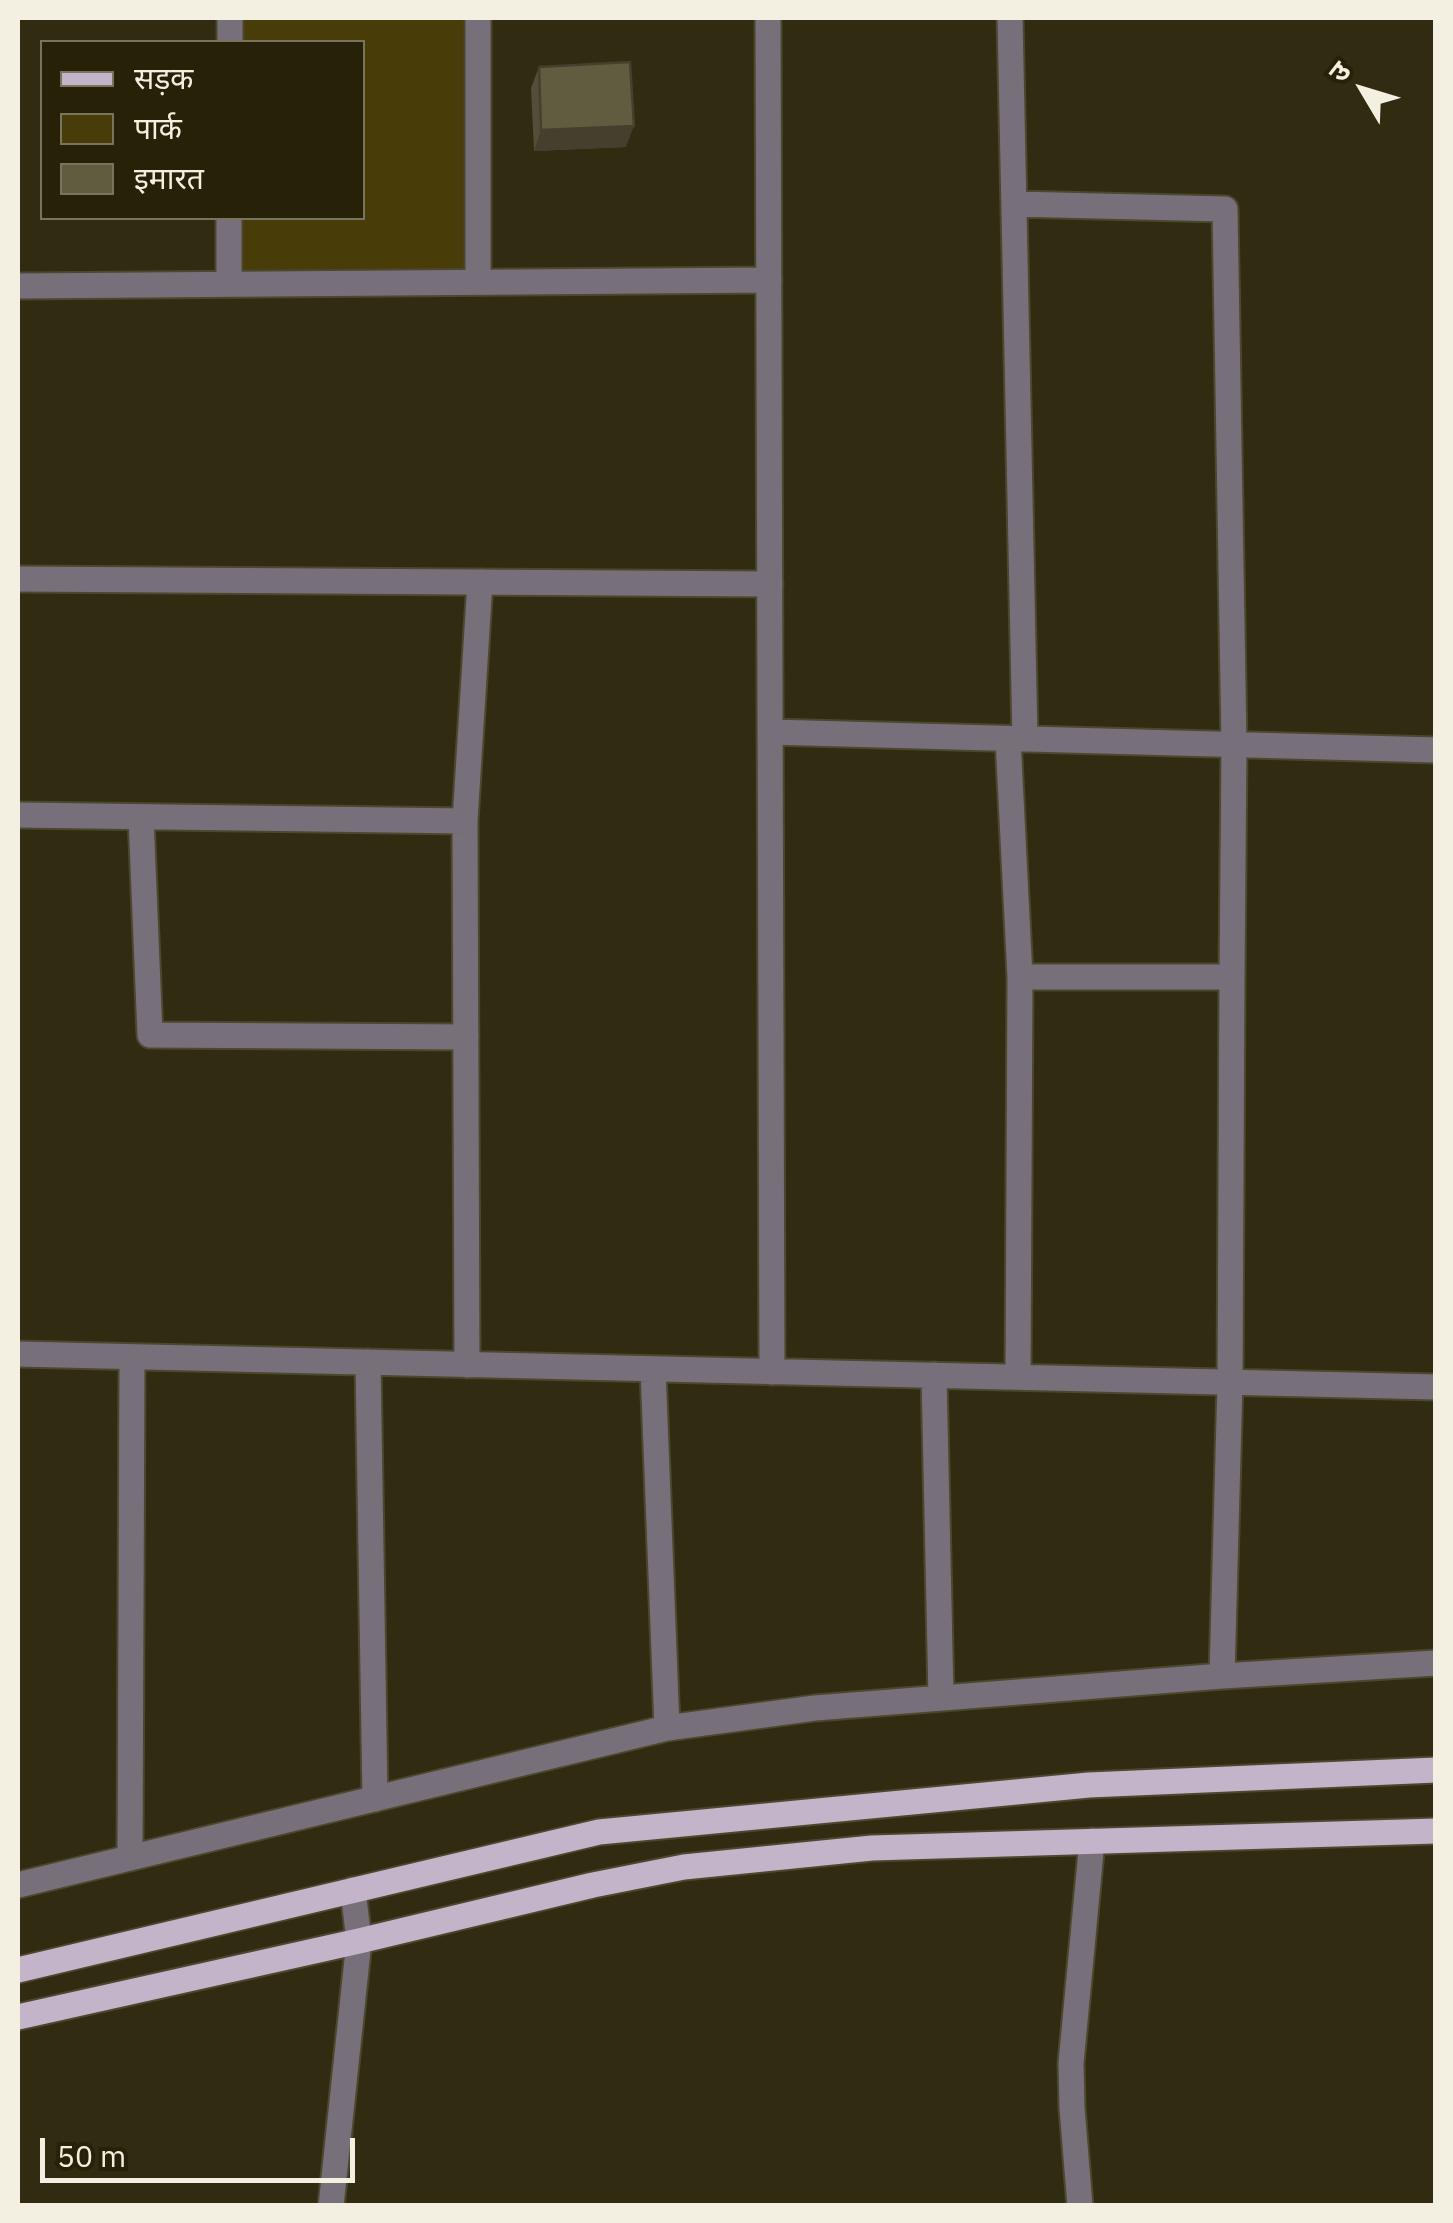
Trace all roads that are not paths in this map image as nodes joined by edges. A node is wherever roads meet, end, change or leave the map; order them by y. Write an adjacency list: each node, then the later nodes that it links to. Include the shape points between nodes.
1 (478, 18): 7 (street)
2 (768, 18): 6 (street)
3 (1010, 18): 4 (street)
4 (1014, 204): 14 (street); 15 (street, via 1225,209)
5 (229, 220): 8 (street)
6 (769, 280): 7 (street); 12 (street)
7 (478, 282): 8 (street)
8 (229, 284): 9 (street)
9 (18, 286)
10 (18, 579): 11 (street)
11 (480, 582): 12 (street); 19 (street)
12 (770, 584): 13 (street)
13 (770, 732): 14 (street); 28 (street)
14 (1016, 739): 15 (street); 20 (street)
15 (1234, 745): 16 (street); 21 (street)
16 (1436, 750)
17 (18, 815): 18 (street)
18 (141, 817): 19 (street); 22 (street, via 150,1035)
19 (465, 820): 22 (street)
20 (1020, 977): 21 (street); 30 (street)
21 (1232, 977): 31 (street)
22 (466, 1037): 26 (street)
23 (18, 1354): 24 (street)
24 (132, 1357): 25 (street); 41 (street)
25 (368, 1362): 26 (street); 38 (street)
26 (466, 1364): 27 (street)
27 (653, 1369): 28 (street); 36 (street)
28 (772, 1372): 29 (street)
29 (934, 1375): 30 (street); 35 (street)
30 (1018, 1377): 31 (street)
31 (1230, 1382): 32 (street); 34 (street)
32 (1436, 1387)
33 (1436, 1664): 34 (street)
34 (1222, 1676): 35 (street)
35 (942, 1698): 36 (street)
36 (667, 1728): 38 (street)
37 (1436, 1770): 43 (main road, via 1089,1784 600,1832)
38 (375, 1799): 41 (street)
39 (1436, 1831): 40 (main road)
40 (1092, 1842): 44 (main road, via 872,1848 684,1866); 48 (street, via 1071,2062)
41 (130, 1858): 42 (street)
42 (18, 1885)
43 (353, 1890): 44 (street); 45 (main road)
44 (359, 1941): 46 (main road); 47 (street)
45 (18, 1970)
46 (18, 2017)
47 (331, 2206)
48 (1080, 2206)

